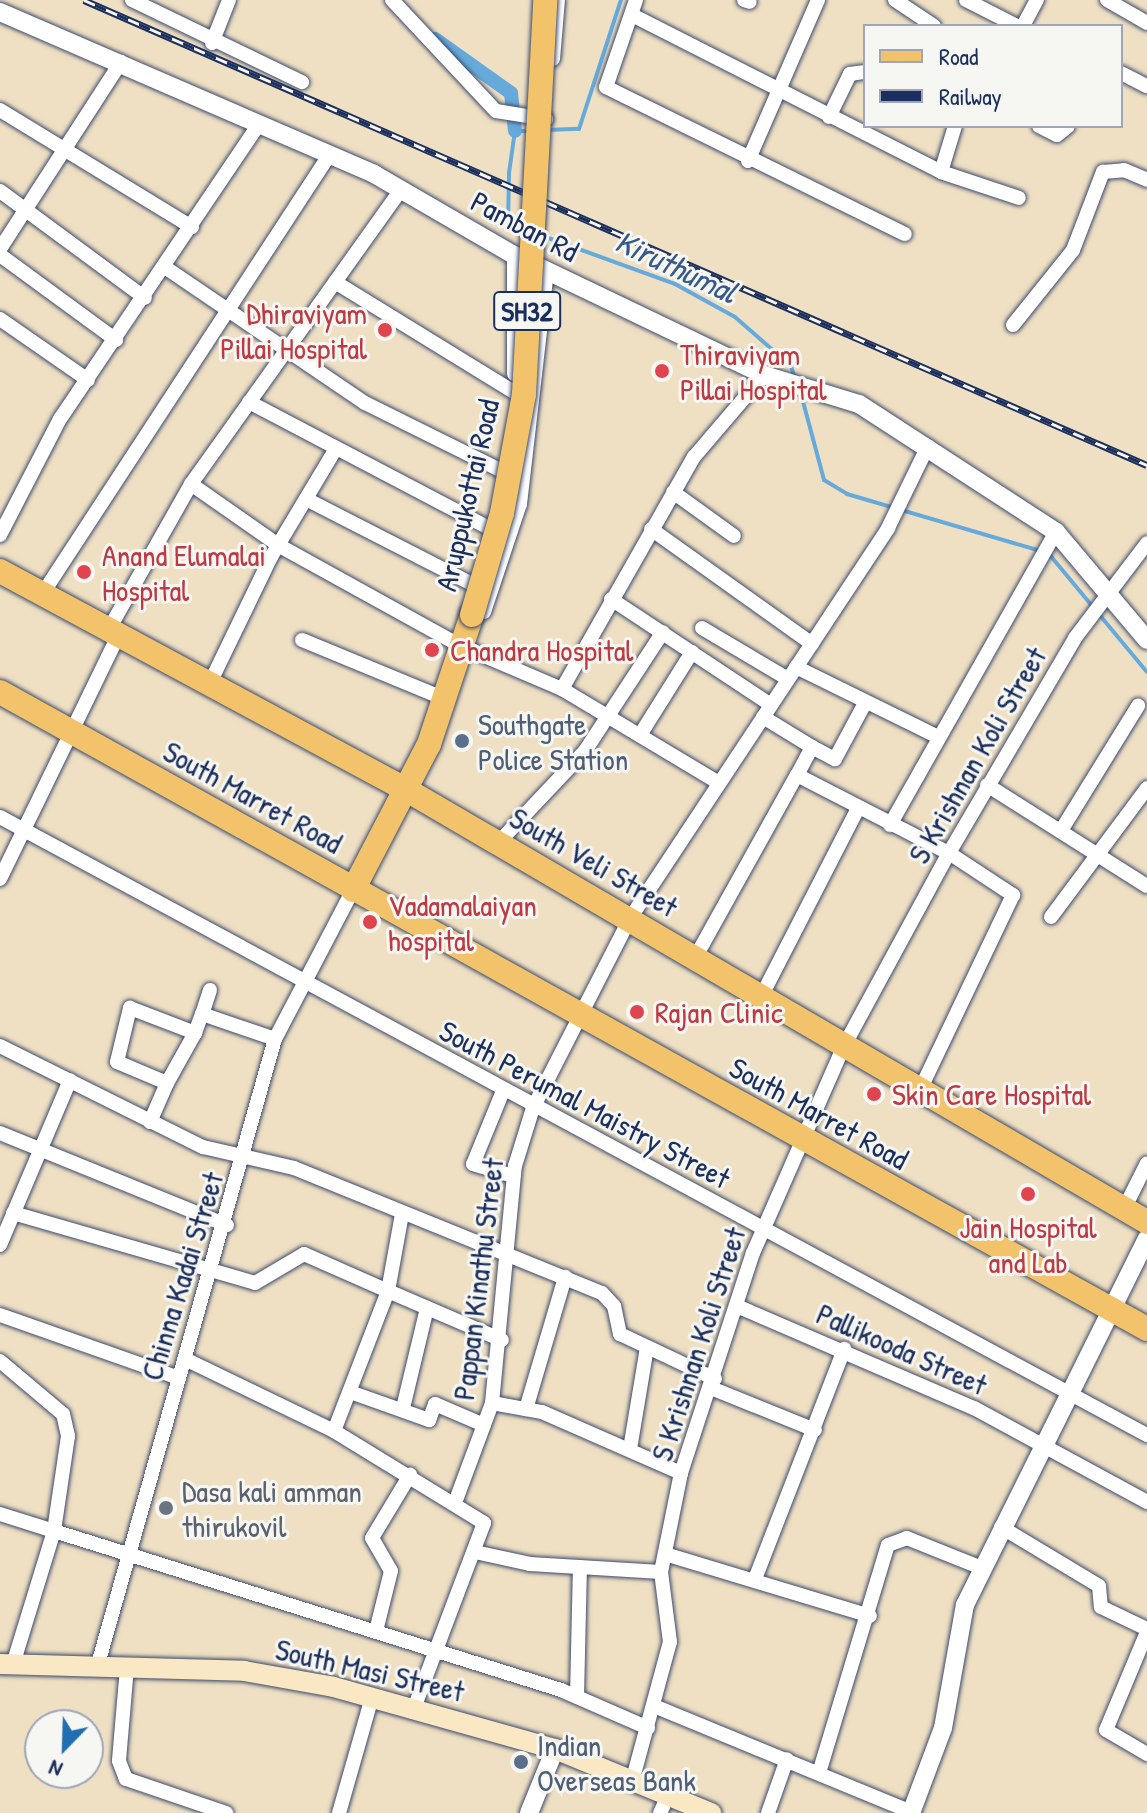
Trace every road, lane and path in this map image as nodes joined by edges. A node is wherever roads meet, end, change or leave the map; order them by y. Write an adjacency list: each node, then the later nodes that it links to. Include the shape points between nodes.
1 (132, 0): 17 (street)
2 (229, 0): 17 (street)
3 (392, 0): 5 (street, via 505,115 524,118 549,115)
4 (545, 0): 75 (main road, Aruppukottai Road / SH32, bridge, via 524,394 502,513)
5 (558, 0)
6 (818, 0): 23 (street)
7 (895, 0): 14 (street)
8 (966, 0): 15 (street)
9 (1037, 0): 16 (street)
10 (1107, 0): 13 (street)
11 (634, 7): 23 (street); 32 (street, via 606,87)
12 (0, 12): 18 (street, Pamban Rd)
13 (1147, 23)
14 (931, 24)
15 (1016, 24)
16 (1021, 24)
17 (212, 43): 21 (street)
18 (121, 62): 26 (street, Pamban Rd); 30 (street)
19 (863, 72): 25 (street, via 850,74)
20 (1123, 74): 22 (street)
21 (302, 82)
22 (1147, 86)
23 (781, 91): 25 (street); 32 (street)
24 (0, 110): 30 (street)
25 (829, 117): 33 (street)
26 (258, 125): 31 (street, Pamban Rd); 39 (street)
27 (954, 128): 33 (street)
28 (1043, 128): 29 (street, via 1057,135)
29 (1066, 128)
30 (67, 146): 38 (street); 39 (street)
31 (328, 157): 35 (street, Pamban Rd); 47 (street)
32 (748, 161): 40 (street)
33 (941, 172): 37 (street)
34 (1147, 180): 49 (street, via 1124,170 1103,172 1073,250)
35 (401, 190): 42 (street, Pamban Rd); 45 (street)
36 (0, 191): 38 (street)
37 (1019, 198)
38 (25, 210): 41 (street); 46 (street)
39 (192, 227): 43 (street)
40 (905, 234)
41 (0, 252): 50 (street)
42 (514, 255): 44 (street, Pamban Rd); 54 (street)
43 (166, 268): 46 (street); 47 (street)
44 (547, 271): 52 (street, Pamban Rd); 75 (street, via 520,504 482,618)
45 (335, 282): 51 (street); 54 (street)
46 (145, 298): 50 (street)
47 (223, 311): 51 (street); 71 (street)
48 (0, 319): 53 (street)
49 (1013, 325)
50 (116, 340): 53 (street)
51 (284, 352): 55 (street); 58 (street, via 365,403)
52 (771, 378): 56 (street, Pamban Rd, via 859,404); 60 (street)
53 (88, 380): 64 (street)
54 (514, 392): 58 (street)
55 (249, 402): 57 (street); 59 (street)
56 (928, 446): 66 (street, Pamban Rd); 80 (street, Pappan Kinathu Street, via 893,518)
57 (335, 450): 61 (street); 62 (street)
58 (502, 471): 62 (street)
59 (191, 484): 68 (street); 76 (street)
60 (673, 492): 63 (street); 65 (street)
61 (306, 499): 68 (street); 70 (street)
62 (489, 528): 70 (street)
63 (651, 529): 73 (street); 80 (street)
64 (0, 535)
65 (734, 536)
66 (1051, 538): 72 (street, Pamban Rd); 93 (street)
67 (1147, 543): 72 (street, S Krishnan Koli Street)
68 (278, 545): 75 (street); 83 (street)
69 (0, 571): 71 (main road, South Veli Street)
70 (472, 584): 75 (street)
71 (43, 593): 76 (main road, South Veli Street)
72 (1107, 596): 79 (street, Pamban Rd); 97 (street, S Krishnan Koli Street)
73 (611, 599): 77 (street); 84 (street)
74 (702, 628): 82 (street)
75 (466, 631): 84 (street); 87 (main road, Aruppukottai Road / SH32)
76 (114, 632): 83 (main road, South Veli Street); 91 (street)
77 (663, 632): 81 (street); 90 (street)
78 (302, 640): 87 (street)
79 (1147, 640)
80 (812, 644): 82 (street, Pappan Kinathu Street)
81 (692, 652): 89 (street); 92 (street)
82 (792, 673): 86 (street); 89 (street, Pappan Kinathu Street)
83 (210, 683): 98 (main road, South Veli Street)
84 (562, 689): 90 (street)
85 (0, 692): 91 (main road, South Marret Road)
86 (865, 703): 93 (street); 94 (street, via 835,759)
87 (438, 704): 98 (main road, Aruppukottai Road / SH32)
88 (1138, 706): 104 (street)
89 (767, 711): 94 (street); 96 (street, Pappan Kinathu Street)
90 (608, 717): 92 (street); 105 (street, via 555,790)
91 (68, 731): 103 (street); 109 (main road, South Marret Road)
92 (640, 735): 96 (street)
93 (938, 737): 102 (street)
94 (812, 747): 95 (street)
95 (797, 775): 100 (street); 113 (street)
96 (719, 783): 112 (street, Pappan Kinathu Street)
97 (987, 785): 104 (street); 106 (street, S Krishnan Koli Street)
98 (399, 786): 105 (main road, South Veli Street); 109 (main road, Aruppukottai Road)
99 (1147, 788): 107 (street)
100 (857, 810): 102 (street); 116 (street)
101 (0, 817): 103 (street, South Perumal Maistry Street)
102 (890, 825): 106 (street)
103 (22, 829): 108 (street); 114 (street, South Perumal Maistry Street)
104 (1062, 829): 107 (street)
105 (498, 843): 112 (main road, South Veli Street)
106 (949, 853): 122 (street, S Krishnan Koli Street); 125 (street, via 1007,887 1015,902)
107 (1103, 853): 110 (street); 111 (street)
108 (0, 879)
109 (347, 886): 114 (street, Chinna Kadai Street); 118 (main road, South Marret Road)
110 (1147, 886)
111 (1051, 917)
112 (629, 920): 113 (main road, South Veli Street); 118 (street, Pappan Kinathu Street)
113 (695, 958): 116 (main road, South Veli Street)
114 (304, 981): 120 (street, Chinna Kadai Street); 126 (street, South Perumal Maistry Street)
115 (210, 990): 117 (street)
116 (761, 997): 122 (main road, South Veli Street)
117 (202, 1014): 119 (street); 120 (street)
118 (577, 1014): 127 (street, Pappan Kinathu Street); 130 (main road, South Marret Road)
119 (195, 1033): 124 (street); 124 (street, via 130,1008 117,1062)
120 (275, 1039): 132 (street, Chinna Kadai Street)
121 (0, 1046): 123 (street)
122 (844, 1046): 125 (main road, South Veli Street); 130 (street, S Krishnan Koli Street)
123 (70, 1080): 128 (street); 131 (street)
124 (167, 1083): 128 (street)
125 (920, 1090): 135 (main road, South Veli Street)
126 (503, 1091): 127 (street, South Perumal Maistry Street); 134 (street, via 473,1164)
127 (533, 1108): 134 (street, Pappan Kinathu Street); 140 (street, South Perumal Maistry Street)
128 (150, 1122): 132 (street)
129 (0, 1133): 131 (street)
130 (801, 1140): 140 (street, S Krishnan Koli Street); 149 (main road, South Marret Road)
131 (42, 1151): 137 (street); 139 (street)
132 (244, 1159): 136 (street, via 294,1168); 139 (street, Chinna Kadai Street)
133 (1147, 1163): 135 (street)
134 (513, 1176): 143 (street, Pappan Kinathu Street)
135 (1124, 1209): 138 (main road, South Veli Street)
136 (402, 1214): 143 (street); 146 (street)
137 (7, 1221): 142 (street); 144 (street)
138 (1147, 1222)
139 (227, 1225): 144 (street, Chinna Kadai Street)
140 (763, 1229): 147 (street, S Krishnan Koli Street); 159 (street, South Perumal Maistry Street)
141 (1147, 1239): 149 (street)
142 (0, 1245)
143 (504, 1249): 145 (street); 152 (street, Pappan Kinathu Street)
144 (213, 1270): 146 (street, via 261,1283 304,1254); 155 (street, Chinna Kadai Street)
145 (565, 1277): 153 (street, via 610,1300 620,1334); 163 (street)
146 (388, 1291): 148 (street); 160 (street)
147 (739, 1307): 154 (street, Pallikooda Street); 158 (street, S Krishnan Koli Street)
148 (427, 1308): 152 (street); 162 (street)
149 (1110, 1311): 151 (main road, South Marret Road); 159 (street)
150 (0, 1315): 157 (street)
151 (1147, 1329)
152 (502, 1340): 161 (street, Pappan Kinathu Street)
153 (647, 1347): 158 (street); 169 (street)
154 (844, 1349): 165 (street); 168 (street, Pallikooda Street)
155 (185, 1359): 157 (street, Chinna Kadai Street); 166 (street)
156 (0, 1361): 176 (street, via 68,1422)
157 (179, 1378): 177 (street, Chinna Kadai Street)
158 (713, 1383): 165 (street); 170 (street, S Krishnan Koli Street)
159 (1067, 1392): 167 (street, South Perumal Maistry Street); 168 (street)
160 (353, 1393): 162 (street); 166 (street)
161 (492, 1403): 163 (street); 164 (street, Pappan Kinathu Street)
162 (403, 1408): 164 (street, via 429,1420 435,1404)
163 (526, 1409): 169 (street)
164 (484, 1425): 172 (street, Pappan Kinathu Street)
165 (815, 1430): 183 (street)
166 (334, 1431): 171 (street)
167 (1147, 1435)
168 (1040, 1447): 173 (street, Pallikooda Street); 175 (street)
169 (630, 1449): 170 (street)
170 (681, 1473): 179 (street, S Krishnan Koli Street)
171 (410, 1475): 172 (street); 185 (street, via 372,1538 391,1571)
172 (456, 1500): 178 (street, via 484,1523)
173 (1147, 1502)
174 (0, 1514): 176 (street)
175 (1001, 1527): 181 (street); 186 (street, via 1099,1586 1101,1607)
176 (54, 1531): 177 (street); 188 (street)
177 (127, 1548): 185 (street); 189 (street, Chinna Kadai Street)
178 (475, 1552): 180 (street); 187 (street)
179 (665, 1554): 182 (street, S Krishnan Koli Street); 183 (street)
180 (580, 1567): 182 (street); 192 (street)
181 (982, 1568): 184 (street, via 899,1538 885,1551); 208 (street, via 965,1605 943,1728)
182 (661, 1572): 193 (street, S Krishnan Koli Street, via 670,1642)
183 (755, 1579): 184 (street)
184 (870, 1616): 199 (street)
185 (376, 1631): 187 (street)
186 (1147, 1631): 197 (street, via 1106,1730)
187 (432, 1649): 192 (street); 194 (street)
188 (7, 1662): 189 (main road, South Masi Street)
189 (98, 1664): 190 (main road, South Masi Street)
190 (127, 1667): 191 (main road, South Masi Street, via 244,1671); 202 (street, via 119,1761 126,1779)
191 (372, 1697): 194 (main road, South Masi Street); 203 (street)
192 (577, 1697): 195 (street)
193 (654, 1706): 195 (street, S Krishnan Koli Street); 198 (street)
194 (414, 1708): 196 (main road, South Masi Street)
195 (648, 1728): 200 (street, S Krishnan Koli Street)
196 (555, 1749): 200 (main road, South Masi Street); 204 (street)
197 (1147, 1754)
198 (787, 1759): 199 (street); 207 (street)
199 (819, 1773): 208 (street)
200 (633, 1778): 201 (main road, South Masi Street)
201 (669, 1794): 205 (street); 206 (main road, South Masi Street)
202 (226, 1813)
203 (339, 1813)
204 (529, 1813)
205 (660, 1813)
206 (711, 1813)
207 (768, 1813)
208 (912, 1813)

